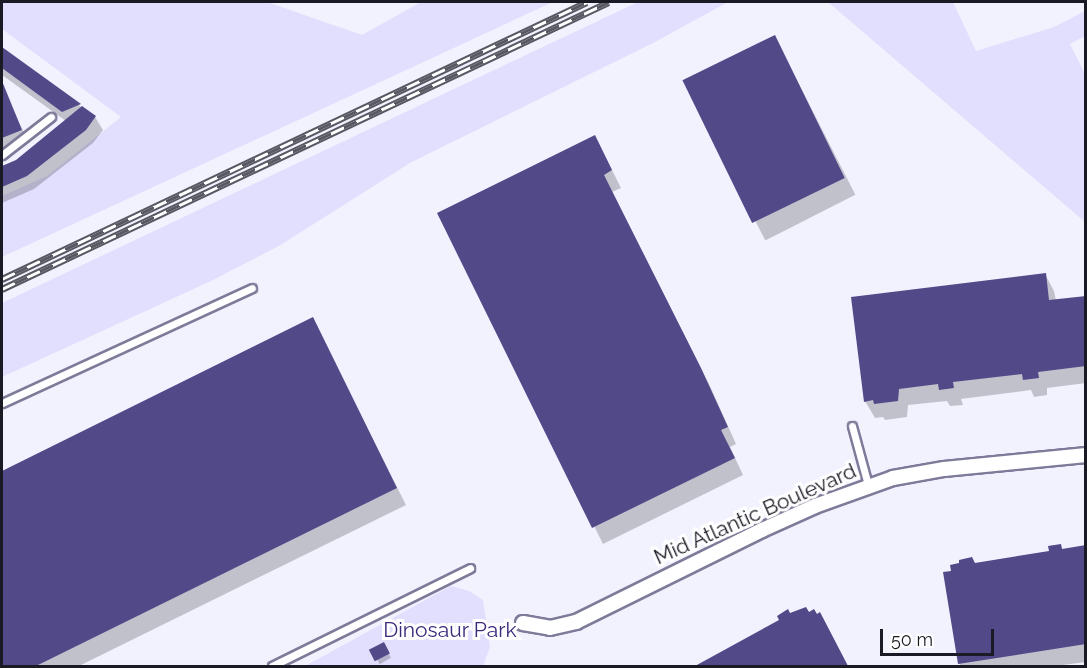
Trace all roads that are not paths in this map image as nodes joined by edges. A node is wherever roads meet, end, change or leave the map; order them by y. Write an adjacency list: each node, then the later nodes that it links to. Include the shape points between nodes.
1 (51, 117): 2 (lane)
2 (2, 155)
3 (252, 288): 4 (lane)
4 (2, 403)
5 (852, 426): 7 (lane)
6 (1086, 455): 7 (street, Mid Atlantic Boulevard, via 944,469)
7 (868, 485): 9 (street, Mid Atlantic Boulevard, via 762,530 576,622 550,628)
8 (470, 568): 10 (lane)
9 (523, 623)
10 (272, 666)

